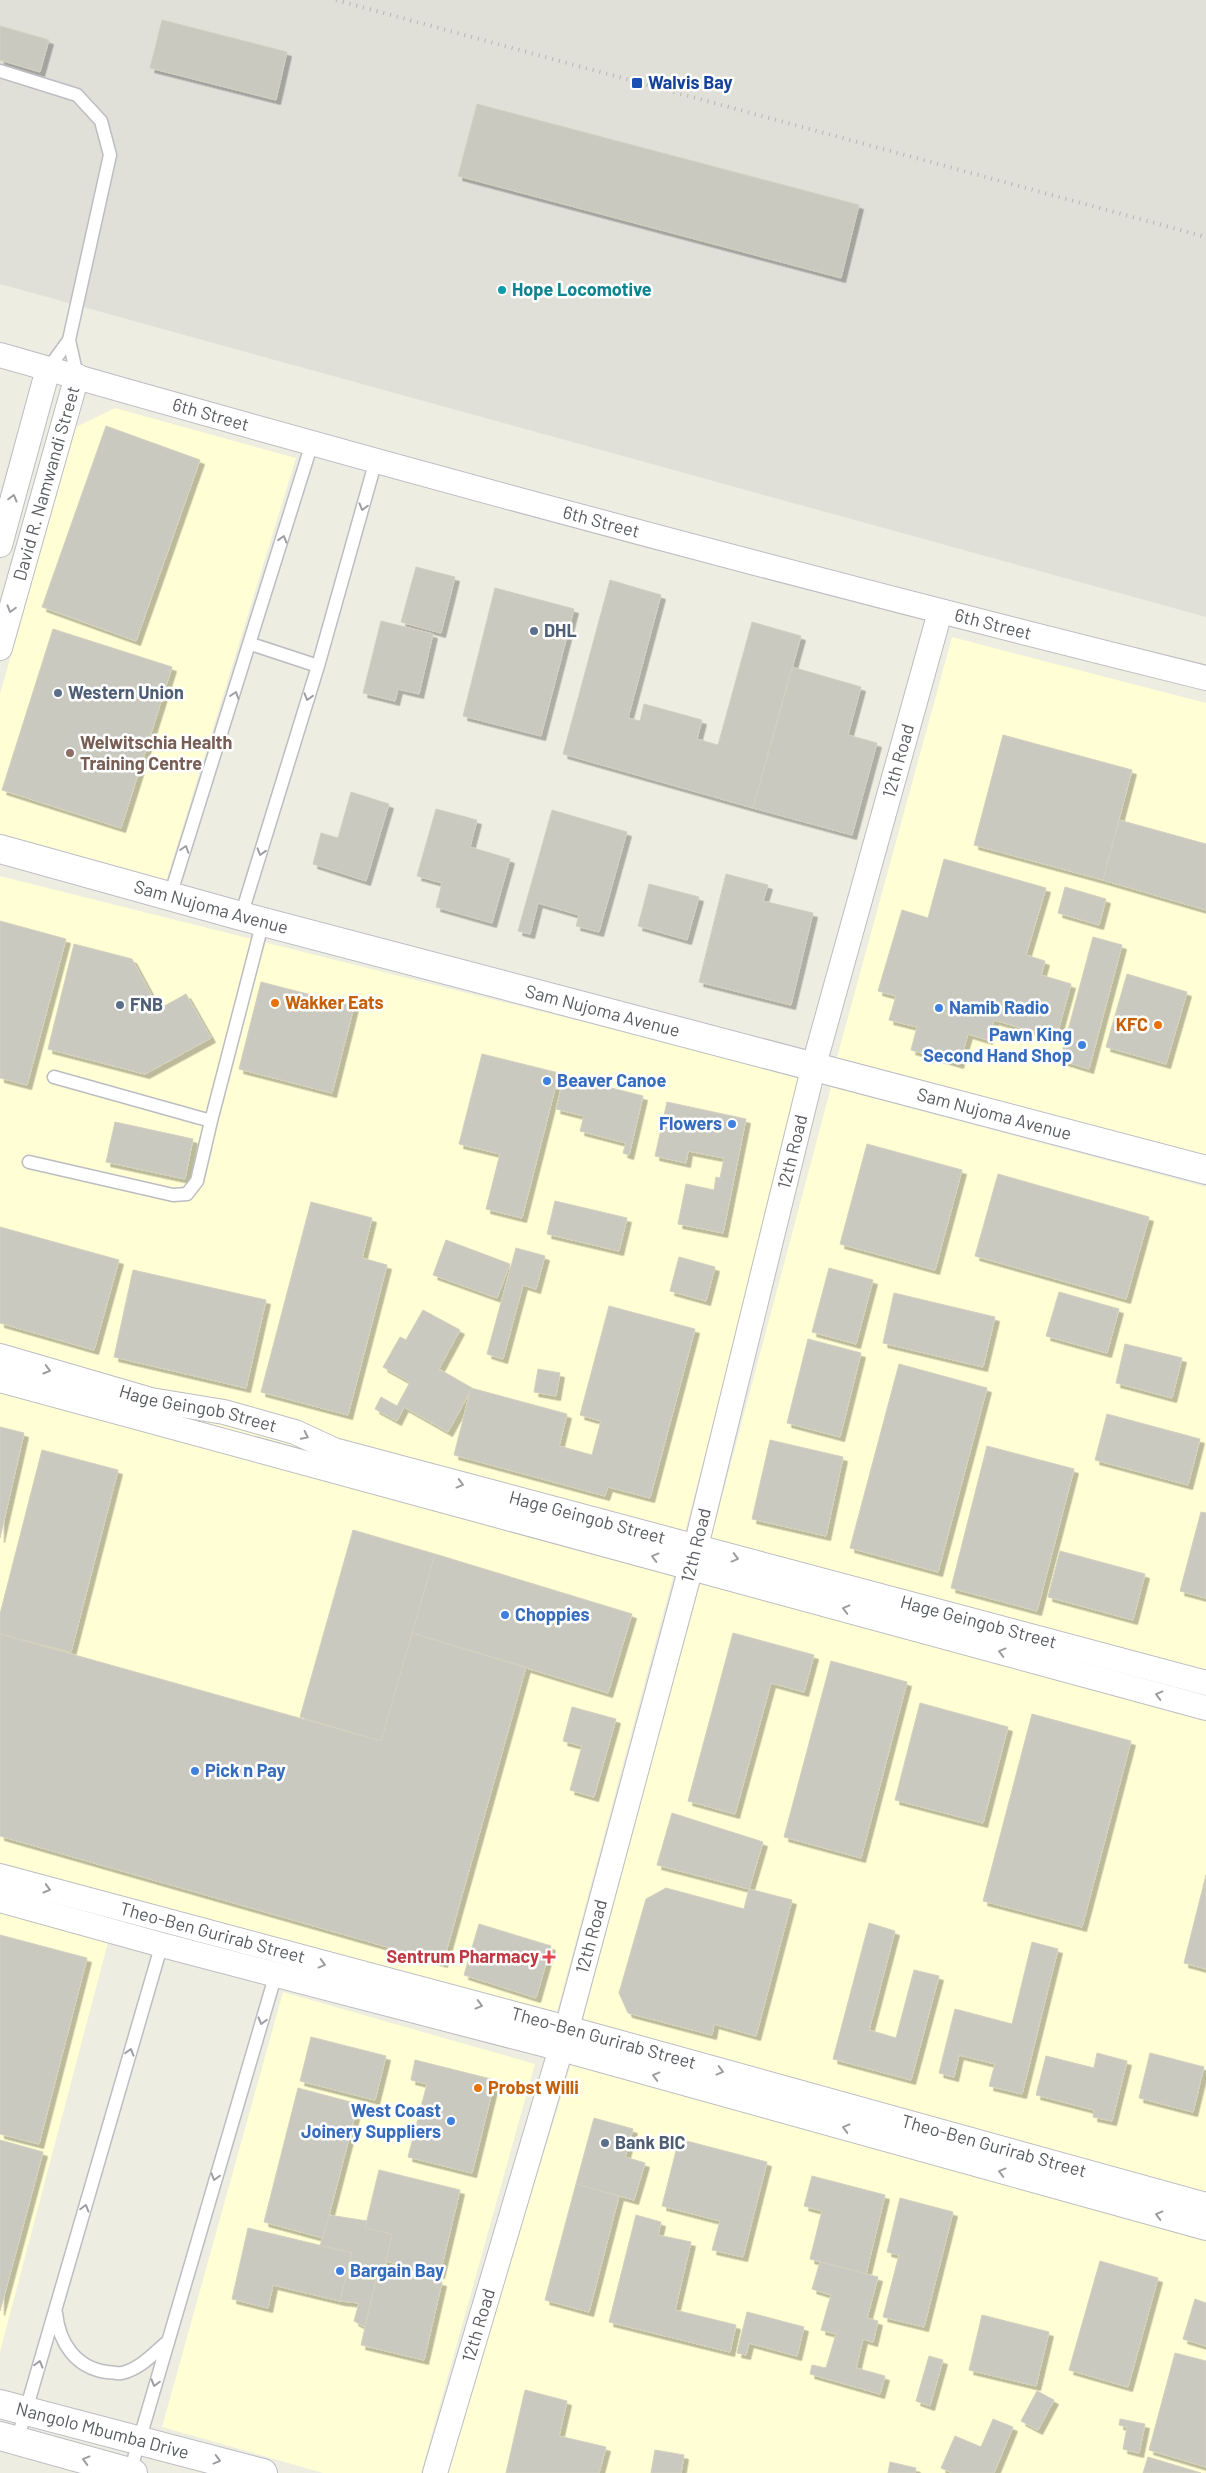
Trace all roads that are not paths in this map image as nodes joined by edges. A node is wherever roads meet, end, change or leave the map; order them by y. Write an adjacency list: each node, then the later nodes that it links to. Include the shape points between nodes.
1 (0, 71): 2 (lane, via 77,95 102,121 110,155)
2 (69, 340): 4 (lane); 5 (lane)
3 (0, 355): 4 (street, 6th Street)
4 (48, 368): 5 (street, 6th Street); 8 (street, David R. Namwandi Street, one-way to 4)
5 (77, 376): 6 (street, 6th Street); 11 (street, David R. Namwandi Street, one-way to 11)
6 (312, 443): 7 (street, 6th Street); 10 (lane, one-way to 6)
7 (376, 460): 9 (street, 6th Street); 12 (lane, one-way to 12)
8 (0, 545)
9 (940, 612): 13 (street, 6th Street); 17 (street, 12th Road)
10 (251, 644): 12 (lane); 15 (lane, one-way to 10)
11 (0, 648)
12 (318, 666): 16 (lane, one-way to 16)
13 (1206, 678)
14 (0, 849): 15 (main road, Sam Nujoma Avenue)
15 (170, 896): 16 (main road, Sam Nujoma Avenue)
16 (252, 918): 17 (main road, Sam Nujoma Avenue); 19 (lane)
17 (814, 1065): 21 (main road, Sam Nujoma Avenue); 24 (street, 12th Road)
18 (54, 1077): 19 (lane)
19 (211, 1120): 20 (lane, via 197,1181 187,1194 173,1195)
20 (29, 1162)
21 (1206, 1170)
22 (0, 1356): 24 (street, Hage Geingob Street, one-way to 24, via 151,1400 224,1412 296,1432 334,1450)
23 (0, 1380): 24 (street, Hage Geingob Street, one-way to 23)
24 (694, 1557): 25 (street, Hage Geingob Street, one-way to 25); 26 (street, Hage Geingob Street, one-way to 24); 31 (street, 12th Road)
25 (1206, 1683)
26 (1206, 1708)
27 (0, 1876): 29 (street, Theo-Ben Gurirab Street, one-way to 29)
28 (0, 1900): 29 (street, Theo-Ben Gurirab Street)
29 (165, 1934): 30 (street, Theo-Ben Gurirab Street); 34 (lane, one-way to 29)
30 (278, 1964): 31 (street, Theo-Ben Gurirab Street); 35 (lane, one-way to 35)
31 (564, 2039): 32 (street, Theo-Ben Gurirab Street, one-way to 32); 33 (street, Theo-Ben Gurirab Street, one-way to 31); 42 (street, 12th Road)
32 (1206, 2205)
33 (1206, 2228)
34 (55, 2308): 35 (lane, via 62,2342 93,2370 121,2373 139,2366); 37 (lane, one-way to 34)
35 (166, 2343): 39 (lane, one-way to 39)
36 (0, 2404): 37 (main road, Nangolo Mbumba Drive)
37 (26, 2411): 38 (lane); 39 (main road, Nangolo Mbumba Drive)
38 (9, 2439): 40 (main road, Nangolo Mbumba Drive, one-way to 38)
39 (139, 2439): 40 (lane); 41 (main road, Nangolo Mbumba Drive, one-way to 41)
40 (132, 2473)
41 (263, 2473)
42 (435, 2473)

